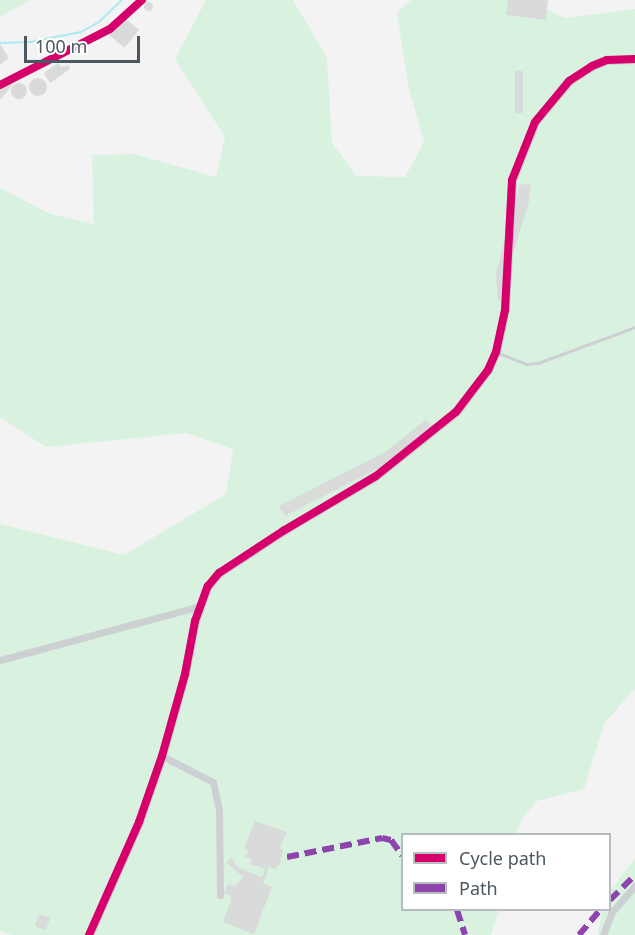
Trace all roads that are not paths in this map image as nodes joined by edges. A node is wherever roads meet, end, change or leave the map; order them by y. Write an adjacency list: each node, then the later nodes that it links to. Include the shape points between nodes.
1 (142, 0): 3 (street, via 110,29)
2 (635, 59): 5 (street, via 607,60 569,81 543,109 524,144 512,180 506,300)
3 (0, 85)
4 (635, 327): 5 (lane, via 538,363 527,364)
5 (496, 352): 6 (street, via 488,370 463,403 435,431 376,476 219,573 208,586)
6 (200, 606): 7 (street); 8 (street)
7 (0, 660)
8 (162, 756): 10 (street, via 213,782 219,811); 11 (street, via 139,822)
9 (635, 886): 12 (street, via 612,912)
10 (220, 895)
11 (89, 935)
12 (603, 935)

